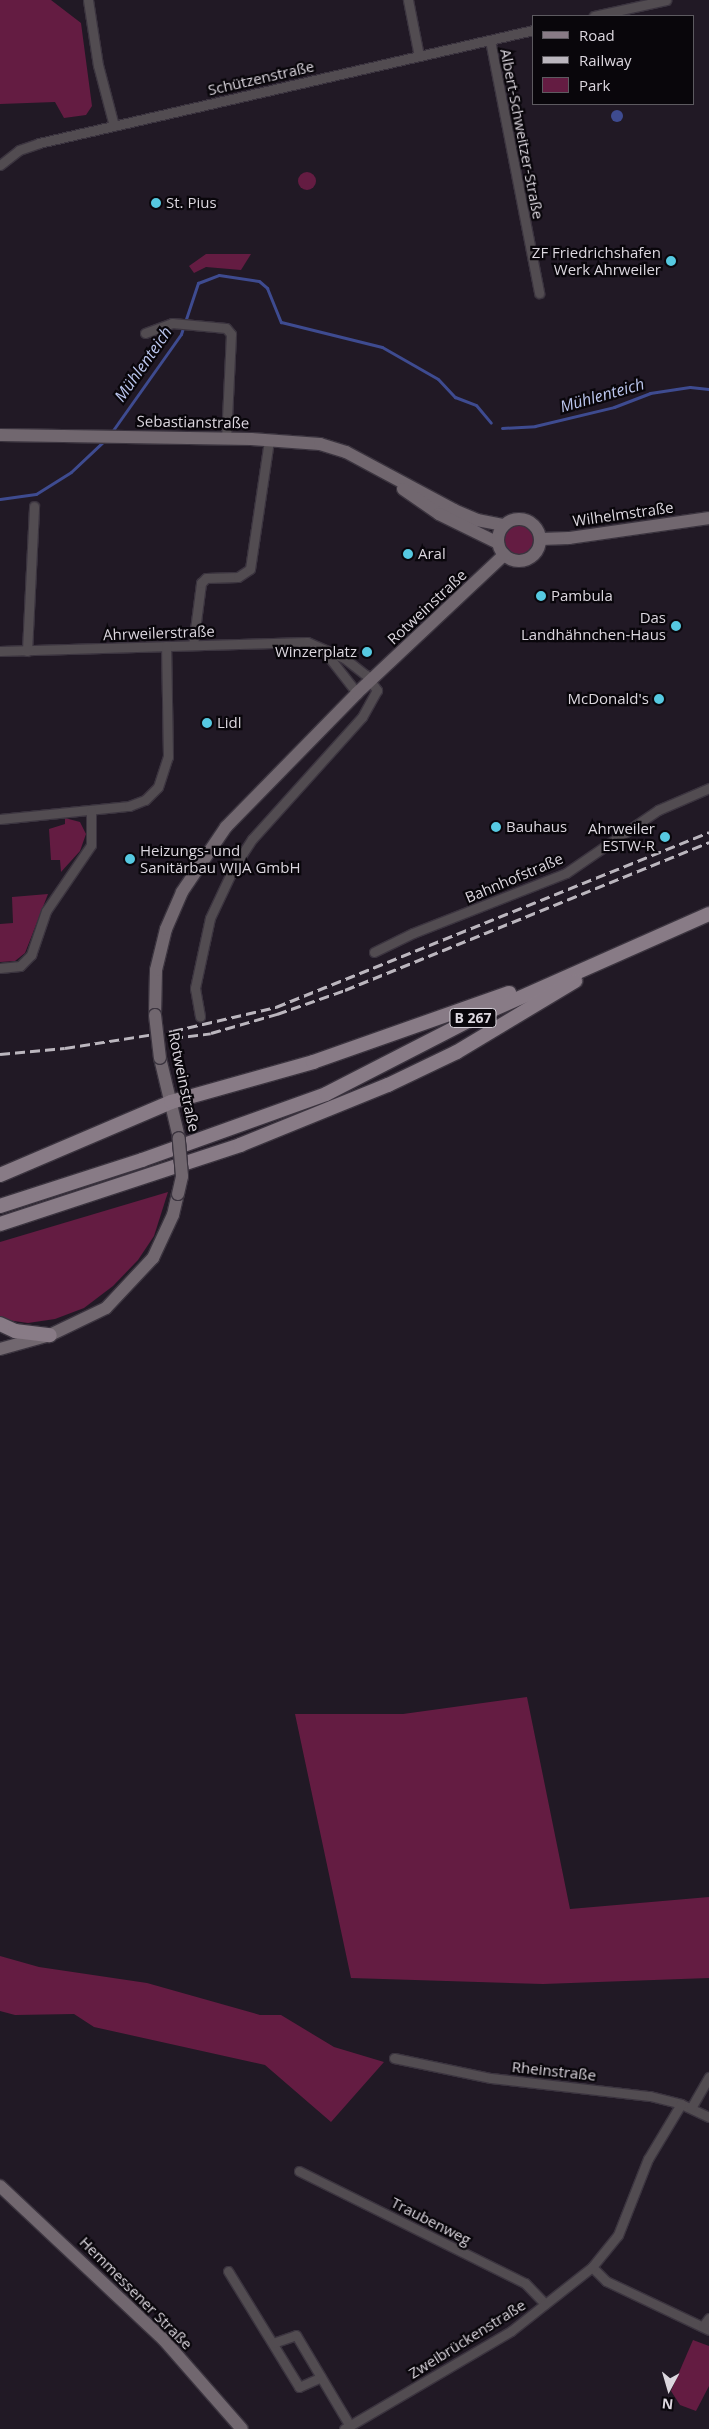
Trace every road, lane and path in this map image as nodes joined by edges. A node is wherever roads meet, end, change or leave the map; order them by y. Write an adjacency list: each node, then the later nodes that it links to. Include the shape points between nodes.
1 (88, 0): 8 (street, via 98,66)
2 (408, 0): 7 (street)
3 (666, 0): 4 (street)
4 (598, 15)
5 (532, 30): 6 (street, Schützenstraße)
6 (490, 40): 7 (street, Schützenstraße); 10 (street, Albert-Schweitzer-Straße)
7 (420, 56): 8 (street, Schützenstraße)
8 (114, 126): 9 (street, Schützenstraße, via 39,143 19,150)
9 (0, 165)
10 (539, 293)
11 (144, 332): 13 (street, via 177,323 220,325 231,334)
12 (0, 435): 13 (main road, Sebastianstraße)
13 (226, 439): 14 (main road, Sebastianstraße)
14 (269, 440): 16 (main road, Sebastianstraße, via 320,444 346,452); 22 (street, via 250,569 238,577 206,578 201,583)
15 (34, 506): 26 (street)
16 (442, 510): 18 (main road, Sebastianstraße); 20 (main road, Sebastianstraße)
17 (709, 518): 19 (main road, Wilhelmstraße, via 569,538)
18 (503, 525): 19 (main road, via 523,518 536,526); 20 (main road)
19 (540, 539): 21 (main road, via 531,557 517,561)
20 (498, 543): 21 (main road)
21 (504, 555): 27 (main road, Rotweinstraße)
22 (193, 645): 23 (street, Ahrweilerstraße); 24 (street, Ahrweilerstraße, via 307,642)
23 (166, 646): 26 (street, Ahrweilerstraße); 30 (street, via 168,757 164,774 145,800)
24 (319, 646): 27 (street, Ahrweilerstraße, via 344,658); 28 (street, via 336,663)
25 (0, 650): 26 (street, Ahrweilerstraße)
26 (27, 651)
27 (370, 680): 28 (main road, Rotweinstraße); 36 (street, Rotweinstraße, via 377,690 368,709 252,839 234,867 210,918 195,988)
28 (357, 693): 37 (main road, Rotweinstraße, bridge, via 251,799 201,859 182,892 166,929 156,970 155,1015)
29 (709, 788): 33 (street, Bahnhofstraße, via 658,810 566,873 413,933)
30 (91, 811): 31 (street); 35 (street, via 91,844 46,911 31,955 20,966)
31 (0, 819)
32 (709, 914): 34 (main road, B 267)
33 (374, 952)
34 (625, 952): 37 (main road, B 267, via 313,1062); 39 (main road, B 267, via 474,1018 326,1094 142,1160); 40 (main road, B 267, via 456,1052 388,1085 240,1145)
35 (0, 968)
36 (200, 1017)
37 (170, 1102): 38 (main road); 44 (main road, Rotweinstraße, bridge, via 182,1158 178,1194 163,1242 126,1290 106,1308)
38 (0, 1175)
39 (0, 1206)
40 (47, 1209): 41 (main road, B 267); 42 (main road, B 267)
41 (0, 1224)
42 (0, 1232)
43 (0, 1324): 44 (main road, via 15,1330)
44 (50, 1335): 45 (main road, Rotweinstraße)
45 (0, 1349)
46 (394, 2058): 48 (street, Rheinstraße, via 491,2078 627,2092)
47 (709, 2077): 49 (street)
48 (681, 2104): 49 (street, Rheinstraße); 53 (street, Zweibrückenstraße, via 648,2159 618,2235)
49 (691, 2108): 50 (street, Rheinstraße)
50 (709, 2117)
51 (299, 2171): 55 (street, Traubenweg, via 525,2283)
52 (0, 2186): 61 (main road, Hemmessener Straße, via 164,2340)
53 (592, 2267): 55 (street, Zweibrückenstraße); 57 (street, via 606,2281)
54 (228, 2271): 58 (street)
55 (545, 2304): 60 (street, Zweibrückenstraße, via 511,2330)
56 (709, 2318): 57 (street)
57 (706, 2328)
58 (273, 2343): 59 (street, via 296,2335); 59 (street, via 299,2387)
59 (321, 2377): 60 (street)
60 (347, 2427)
61 (242, 2429)

